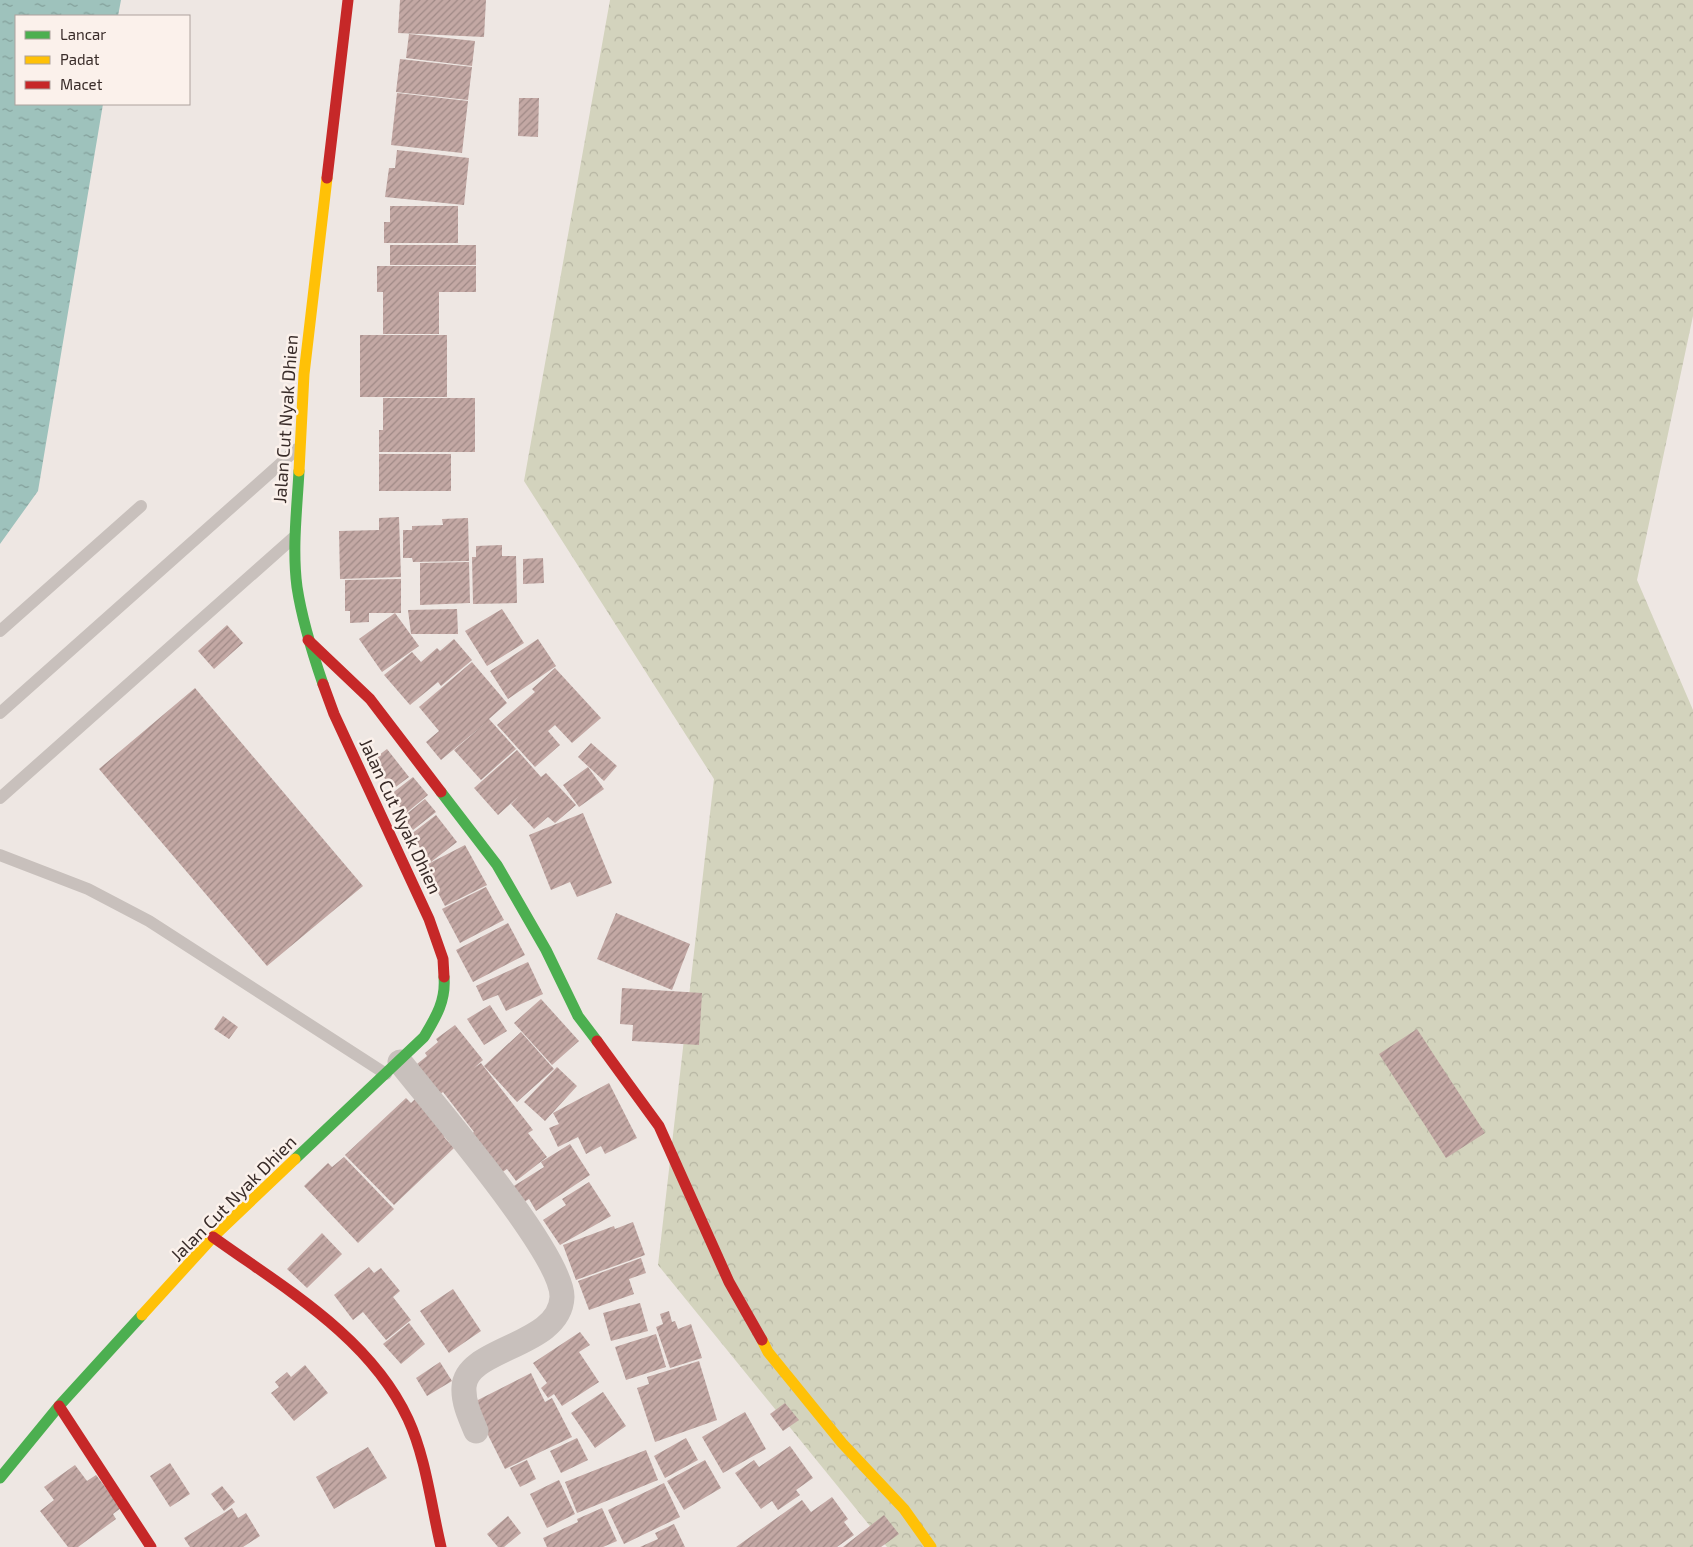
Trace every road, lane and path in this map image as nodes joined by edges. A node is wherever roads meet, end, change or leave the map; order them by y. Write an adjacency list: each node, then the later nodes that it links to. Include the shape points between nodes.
1 (348, 0): 2 (main road, Jalan Cut Nyak Dhien, via 304,374)
2 (299, 447): 4 (main road, Jalan Cut Nyak Dhien); 7 (lane)
3 (141, 506): 5 (lane)
4 (295, 537): 6 (main road, Jalan Cut Nyak Dhien, via 297,586); 8 (lane)
5 (0, 631)
6 (308, 640): 10 (main road, Jalan Cut Nyak Dhien, via 334,714 429,919 442,959 445,992 438,1014 424,1037); 17 (main road, via 370,699 498,865 546,950 578,1016 659,1126 729,1282 768,1352 842,1444 904,1509)
7 (0, 713)
8 (0, 798)
9 (0, 855): 10 (lane, via 88,889 149,921)
10 (393, 1068): 11 (main road, Jalan Cut Nyak Dhien); 13 (street, via 526,1221 561,1286 562,1299 550,1323 468,1373 464,1386 465,1402)
11 (213, 1238): 12 (main road, Jalan Cut Nyak Dhien); 16 (main road, via 329,1322 366,1356 393,1389 408,1419 420,1457)
12 (59, 1406): 14 (main road, Jalan Cut Nyak Dhien); 15 (main road)
13 (476, 1430)
14 (0, 1478)
15 (151, 1547)
16 (442, 1547)
17 (931, 1547)

